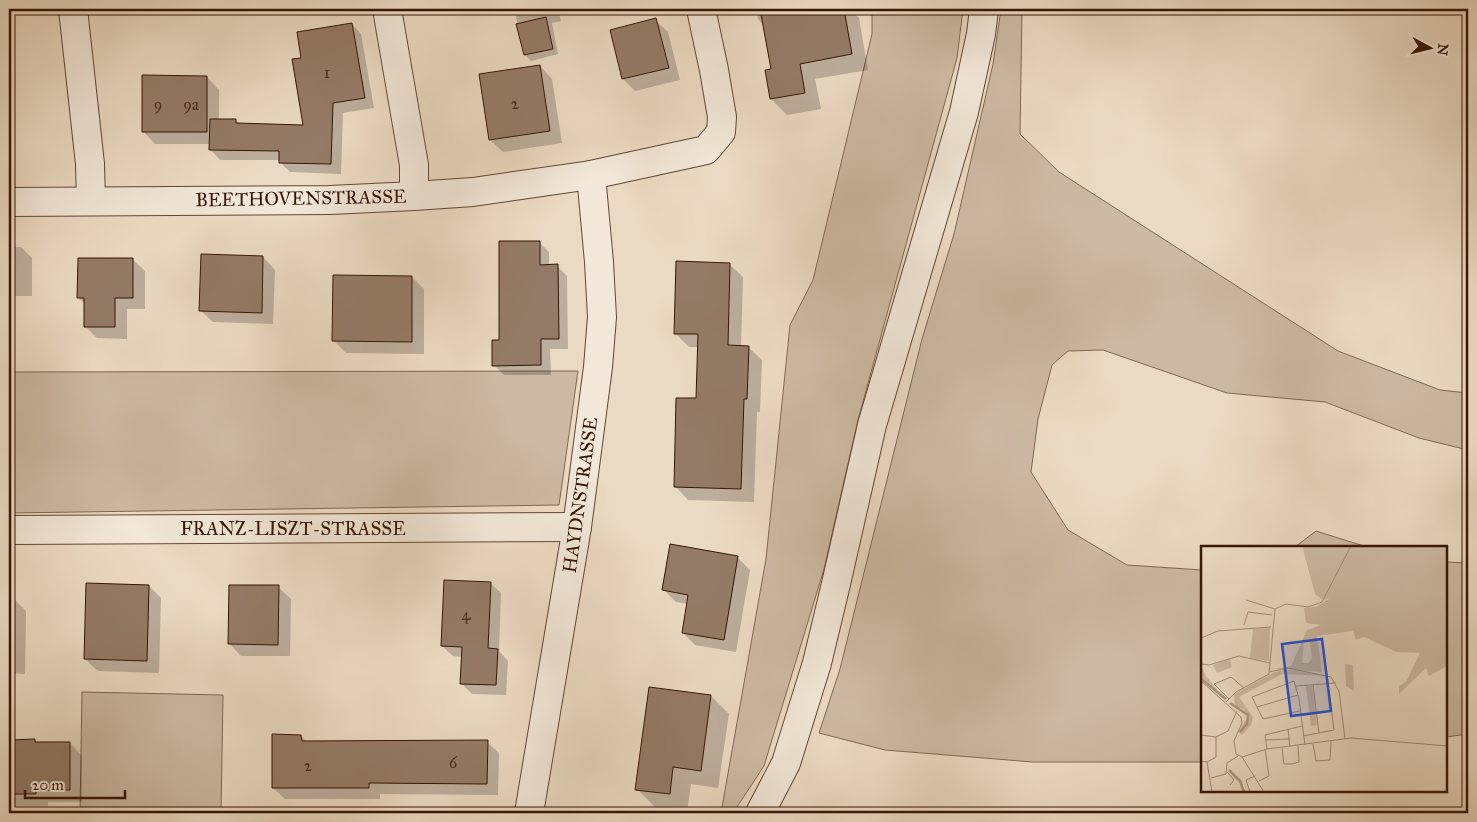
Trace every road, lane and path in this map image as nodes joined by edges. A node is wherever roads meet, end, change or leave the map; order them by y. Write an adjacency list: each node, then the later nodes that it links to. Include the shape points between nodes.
1 (73, 9): 7 (street)
2 (387, 9): 6 (street, via 414,164)
3 (701, 9): 5 (street, BEETHOVENSTRASSE, via 722,117 721,132 706,150)
4 (984, 9): 12 (street, via 964,112 872,425 817,663 786,763)
5 (591, 175): 6 (street, BEETHOVENSTRASSE, via 473,192); 9 (street, HAYDNSTRASSE, via 602,317)
6 (414, 196): 7 (street, BEETHOVENSTRASSE, via 330,200)
7 (91, 201): 8 (street, BEETHOVENSTRASSE)
8 (9, 202)
9 (576, 527): 10 (street, FRANZ-LISZT-STRASSE); 11 (street, HAYDNSTRASSE)
10 (9, 530)
11 (528, 813)
12 (760, 813)

